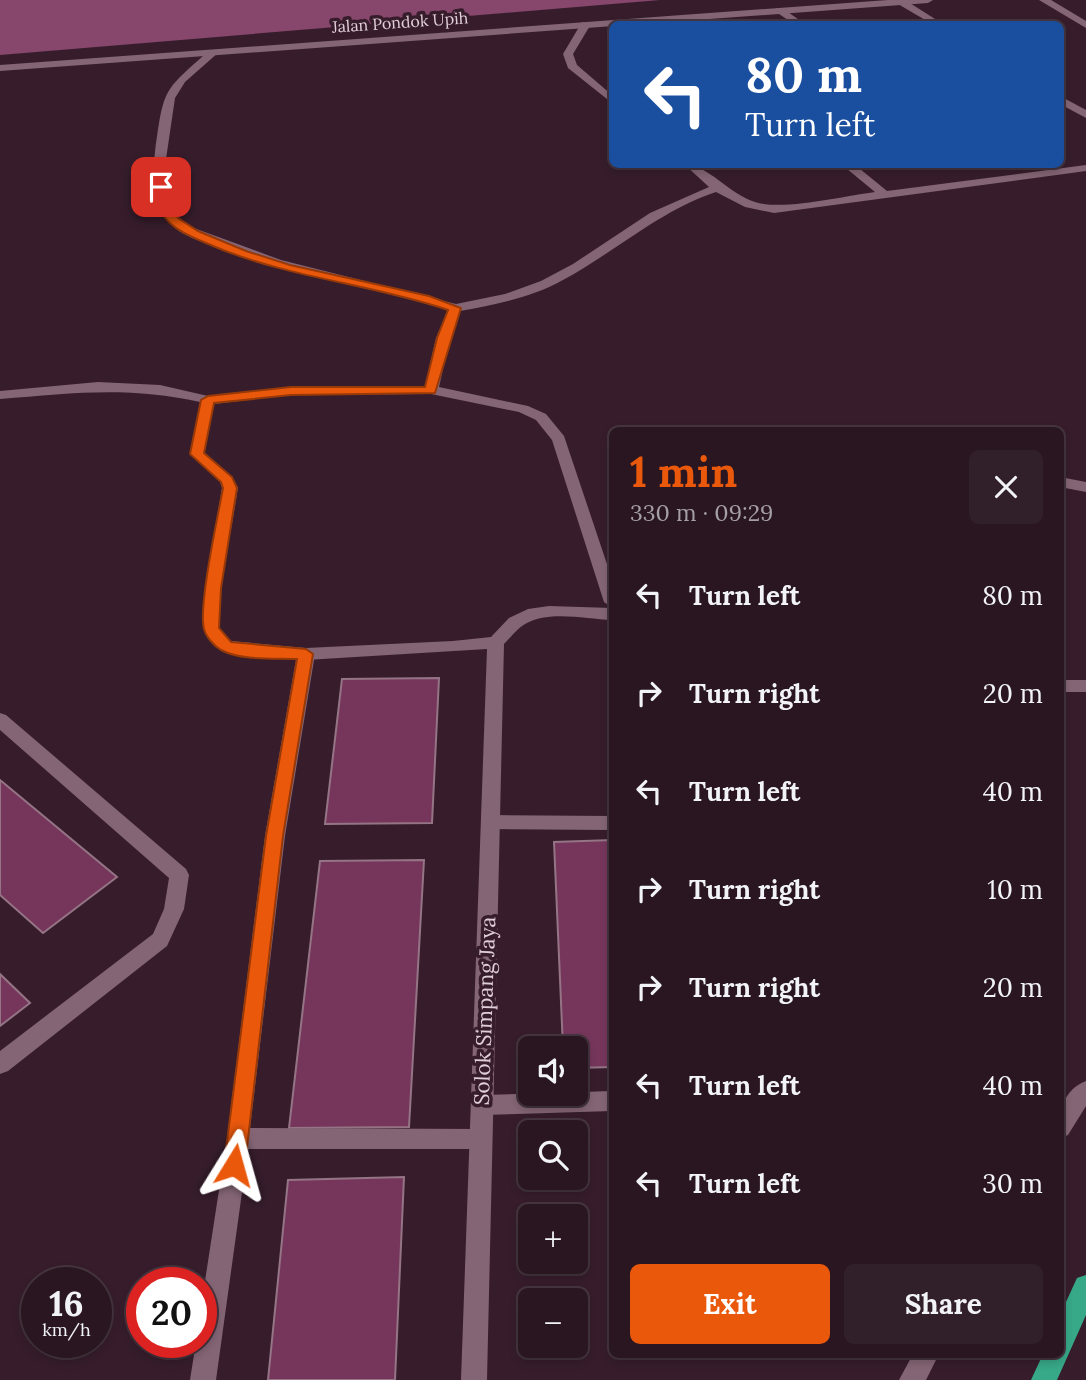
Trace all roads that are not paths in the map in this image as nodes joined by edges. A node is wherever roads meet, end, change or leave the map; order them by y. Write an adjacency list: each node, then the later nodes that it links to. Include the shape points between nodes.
1 (928, 0): 3 (street, Jalan Pondok Upih)
2 (1044, 0): 10 (street)
3 (901, 2): 4 (street, Jalan Pondok Upih); 7 (street)
4 (779, 10): 5 (street, Jalan Pondok Upih); 6 (street)
5 (660, 21)
6 (796, 21)
7 (933, 21)
8 (609, 22): 9 (street, Jalan Pondok Upih)
9 (586, 23): 11 (street, Jalan Pondok Upih); 13 (street, via 569,60)
10 (1086, 25)
11 (214, 52): 12 (street, Jalan Pondok Upih); 23 (street, via 176,85 171,96 160,158 163,204 174,220 194,233 264,261)
12 (0, 68)
13 (609, 97)
14 (1064, 101): 15 (street)
15 (1086, 115)
16 (694, 168): 21 (street)
17 (851, 168): 22 (street)
18 (1008, 168): 20 (street)
19 (1086, 168): 20 (street)
20 (1020, 177): 22 (street)
21 (717, 188): 22 (street, via 748,205 774,209); 23 (street, via 677,201 558,278 506,298)
22 (887, 196)
23 (455, 308): 24 (street)
24 (431, 390): 26 (street, via 291,391); 29 (street, via 523,409 552,428)
25 (0, 395): 26 (street, via 127,386)
26 (208, 400): 32 (street, via 197,454 230,488 211,628 226,646)
27 (1064, 483): 28 (street)
28 (1086, 487)
29 (609, 593)
30 (609, 614): 31 (street, via 528,615)
31 (496, 642): 32 (street); 36 (street, Solok Simpang Jaya)
32 (306, 654): 43 (street, via 275,836)
33 (1064, 685): 34 (street)
34 (1086, 687)
35 (0, 720): 38 (street, via 178,875 171,922 160,940)
36 (491, 822): 37 (street); 41 (street, Solok Simpang Jaya)
37 (609, 823)
38 (0, 1064)
39 (1086, 1091): 42 (street)
40 (609, 1101): 41 (street)
41 (482, 1105): 44 (street, Solok Simpang Jaya)
42 (1064, 1122)
43 (238, 1138): 44 (street); 49 (street)
44 (481, 1139): 50 (street, Solok Simpang Jaya)
45 (1086, 1287): 46 (main road)
46 (1064, 1335)
47 (925, 1358): 51 (street)
48 (1054, 1358): 52 (main road)
49 (203, 1380)
50 (474, 1380)
51 (912, 1380)
52 (1044, 1380)

